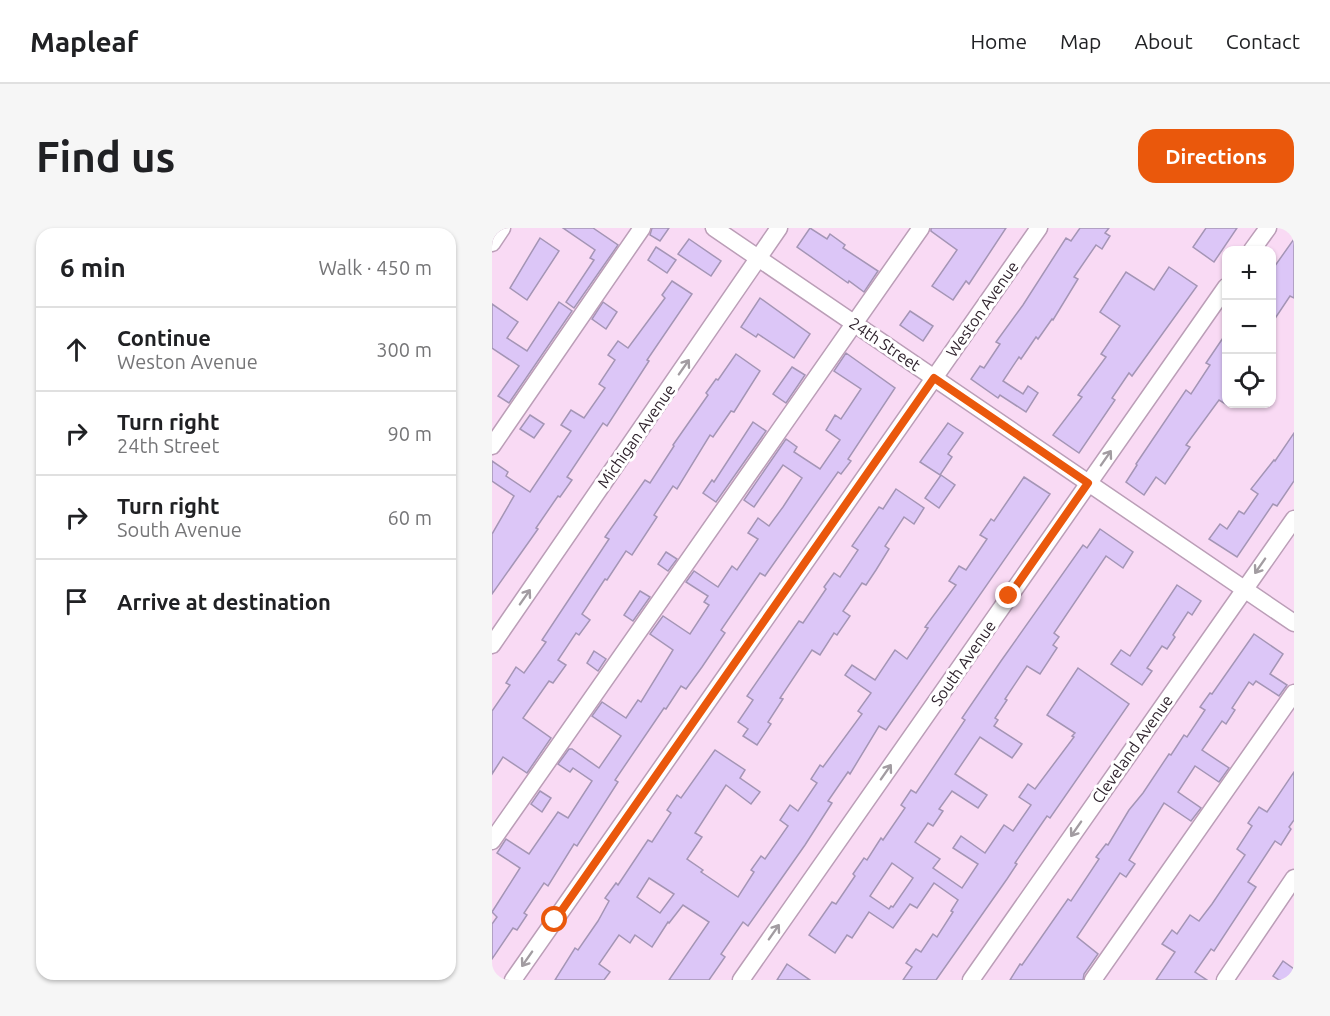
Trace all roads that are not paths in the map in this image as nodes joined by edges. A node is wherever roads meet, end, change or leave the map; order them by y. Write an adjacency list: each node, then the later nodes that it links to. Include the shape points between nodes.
1 (502, 228): 8 (street)
2 (642, 228): 14 (street)
3 (714, 228): 10 (street, 24th Street)
4 (779, 228): 10 (street, Michigan Avenue)
5 (921, 228): 12 (street)
6 (1039, 228): 13 (street, Weston Avenue)
7 (1268, 228): 9 (street)
8 (492, 243)
9 (1255, 246)
10 (759, 258): 12 (street, 24th Street); 19 (street, Michigan Avenue, one-way to 10)
11 (1222, 294): 15 (street, South Avenue, one-way to 11)
12 (854, 323): 13 (street, 24th Street); 21 (street)
13 (934, 378): 15 (street, 24th Street); 23 (street, Weston Avenue, one-way to 23)
14 (492, 446)
15 (1088, 483): 17 (street, 24th Street); 24 (street, South Avenue, one-way to 15)
16 (1294, 519): 17 (street, Cleveland Avenue, one-way to 17)
17 (1244, 589): 18 (street, 24th Street); 25 (street, Cleveland Avenue, one-way to 25)
18 (1294, 623)
19 (492, 645)
20 (1294, 693): 26 (street)
21 (492, 841)
22 (1294, 878): 27 (street)
23 (513, 980)
24 (741, 980)
25 (971, 980)
26 (1093, 980)
27 (1225, 980)

